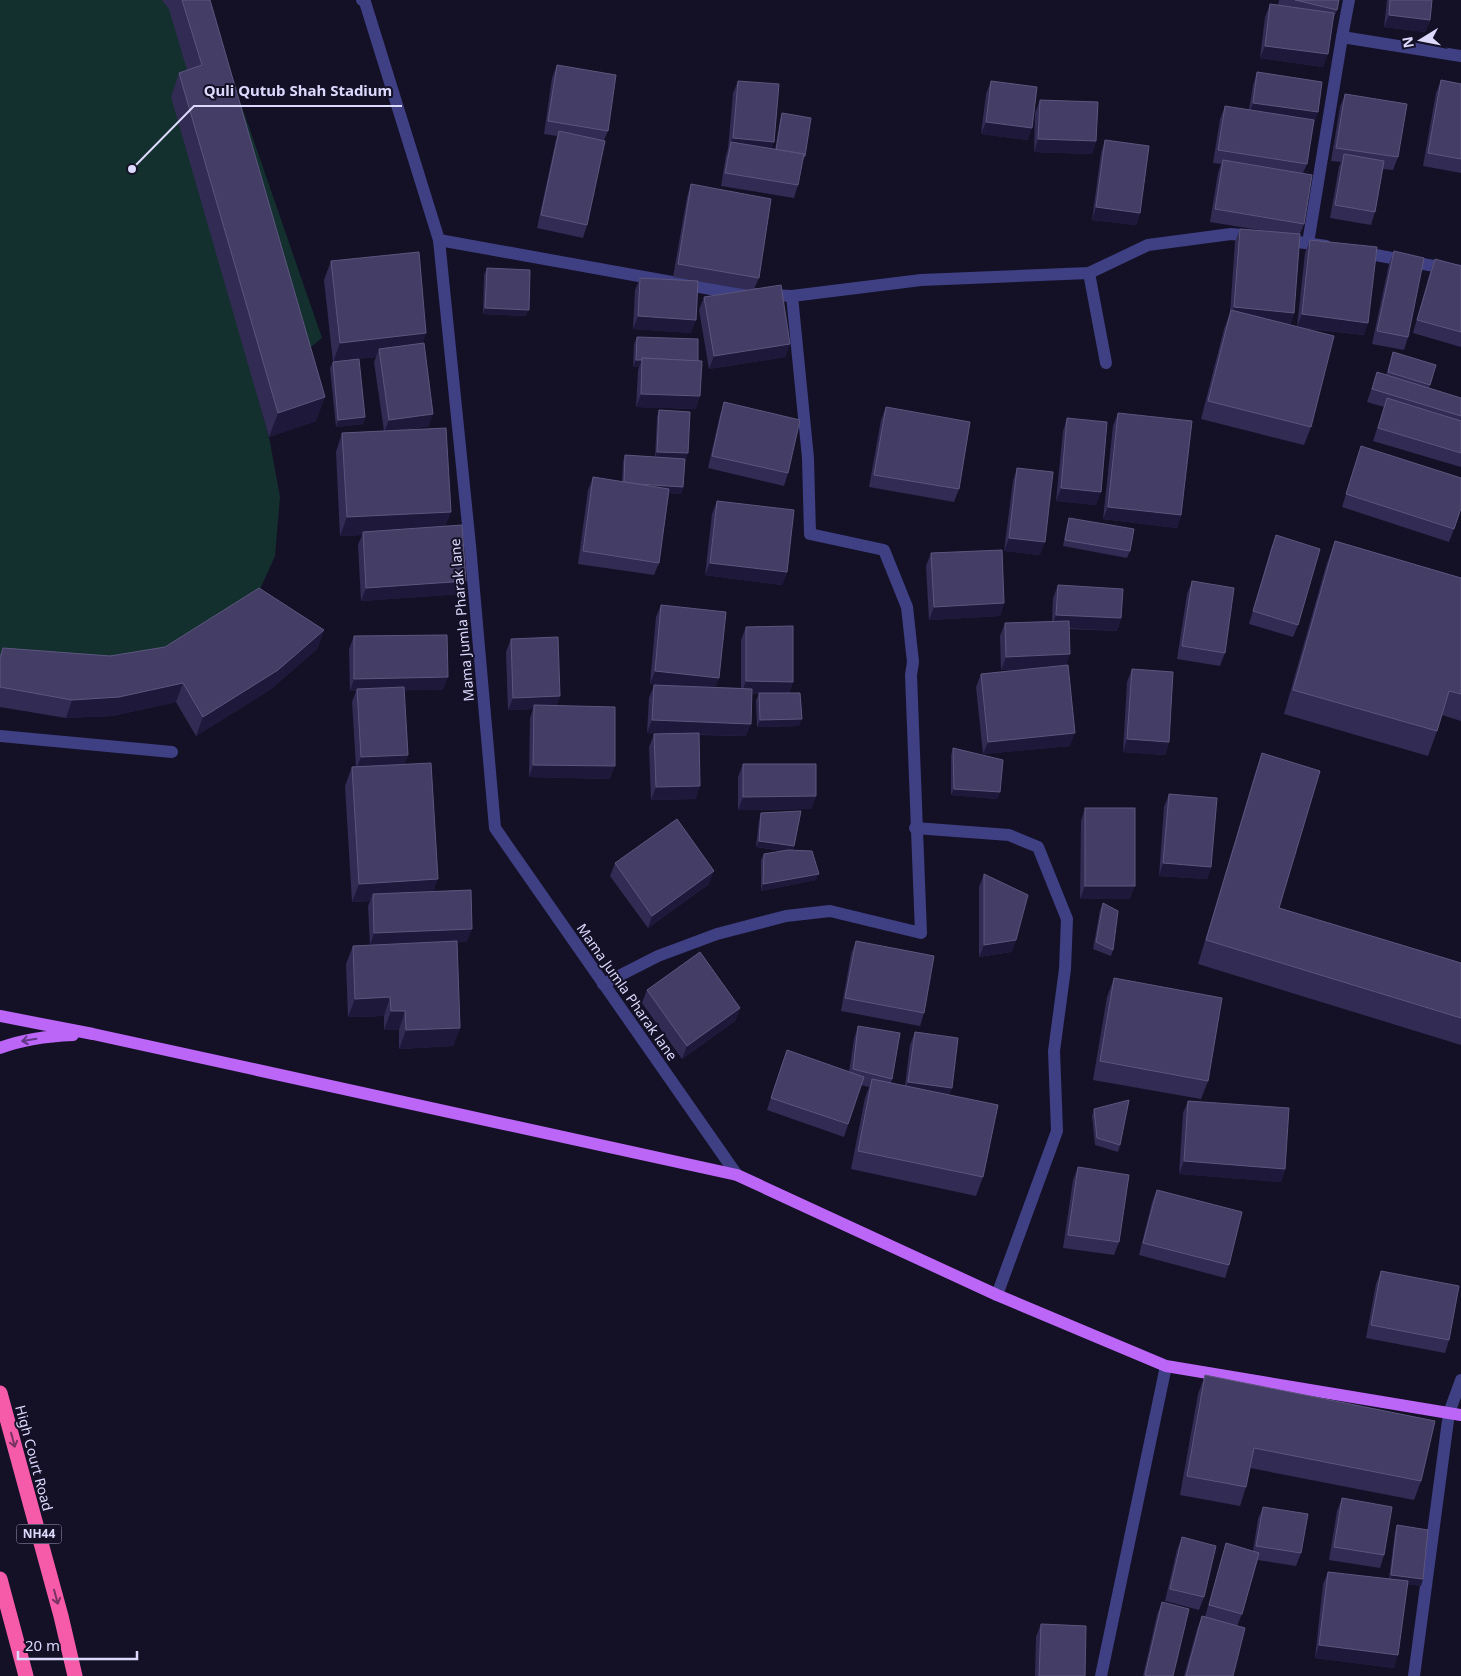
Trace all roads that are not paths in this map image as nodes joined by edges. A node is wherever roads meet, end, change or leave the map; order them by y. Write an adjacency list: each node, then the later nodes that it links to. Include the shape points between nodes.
1 (362, 0): 5 (street, Mama Jumla Pharak lane)
2 (1349, 0): 3 (street)
3 (1342, 37): 4 (street); 6 (street)
4 (1461, 56)
5 (439, 240): 9 (street, via 733,293); 14 (street, Mama Jumla Pharak lane, via 495,828)
6 (1308, 243): 7 (street); 8 (street, via 1231,234 1203,237 1148,245)
7 (1461, 271)
8 (1089, 273): 9 (street, via 921,280); 10 (street)
9 (792, 296): 13 (street, via 808,458 810,534 884,550 907,607 913,662 910,675)
10 (1106, 364)
11 (0, 736): 12 (street)
12 (172, 752)
13 (916, 828): 14 (street, via 921,933 830,911 786,916 717,934 658,956); 19 (street, via 1009,835 1038,847 1066,919 1065,969 1054,1051 1056,1131)
14 (603, 984): 18 (street, Mama Jumla Pharak lane)
15 (0, 1016): 16 (main road)
16 (93, 1034): 17 (main road, one-way to 17, via 52,1036); 18 (main road)
17 (0, 1048)
18 (736, 1175): 19 (main road)
19 (996, 1295): 20 (main road)
20 (1166, 1366): 23 (main road); 27 (street)
21 (1461, 1380): 23 (street)
22 (0, 1393): 26 (highway, High Court Road / NH44, one-way to 26)
23 (1455, 1414): 28 (street)
24 (0, 1579): 25 (highway)
25 (26, 1676)
26 (75, 1676)
27 (1101, 1676)
28 (1414, 1676)

